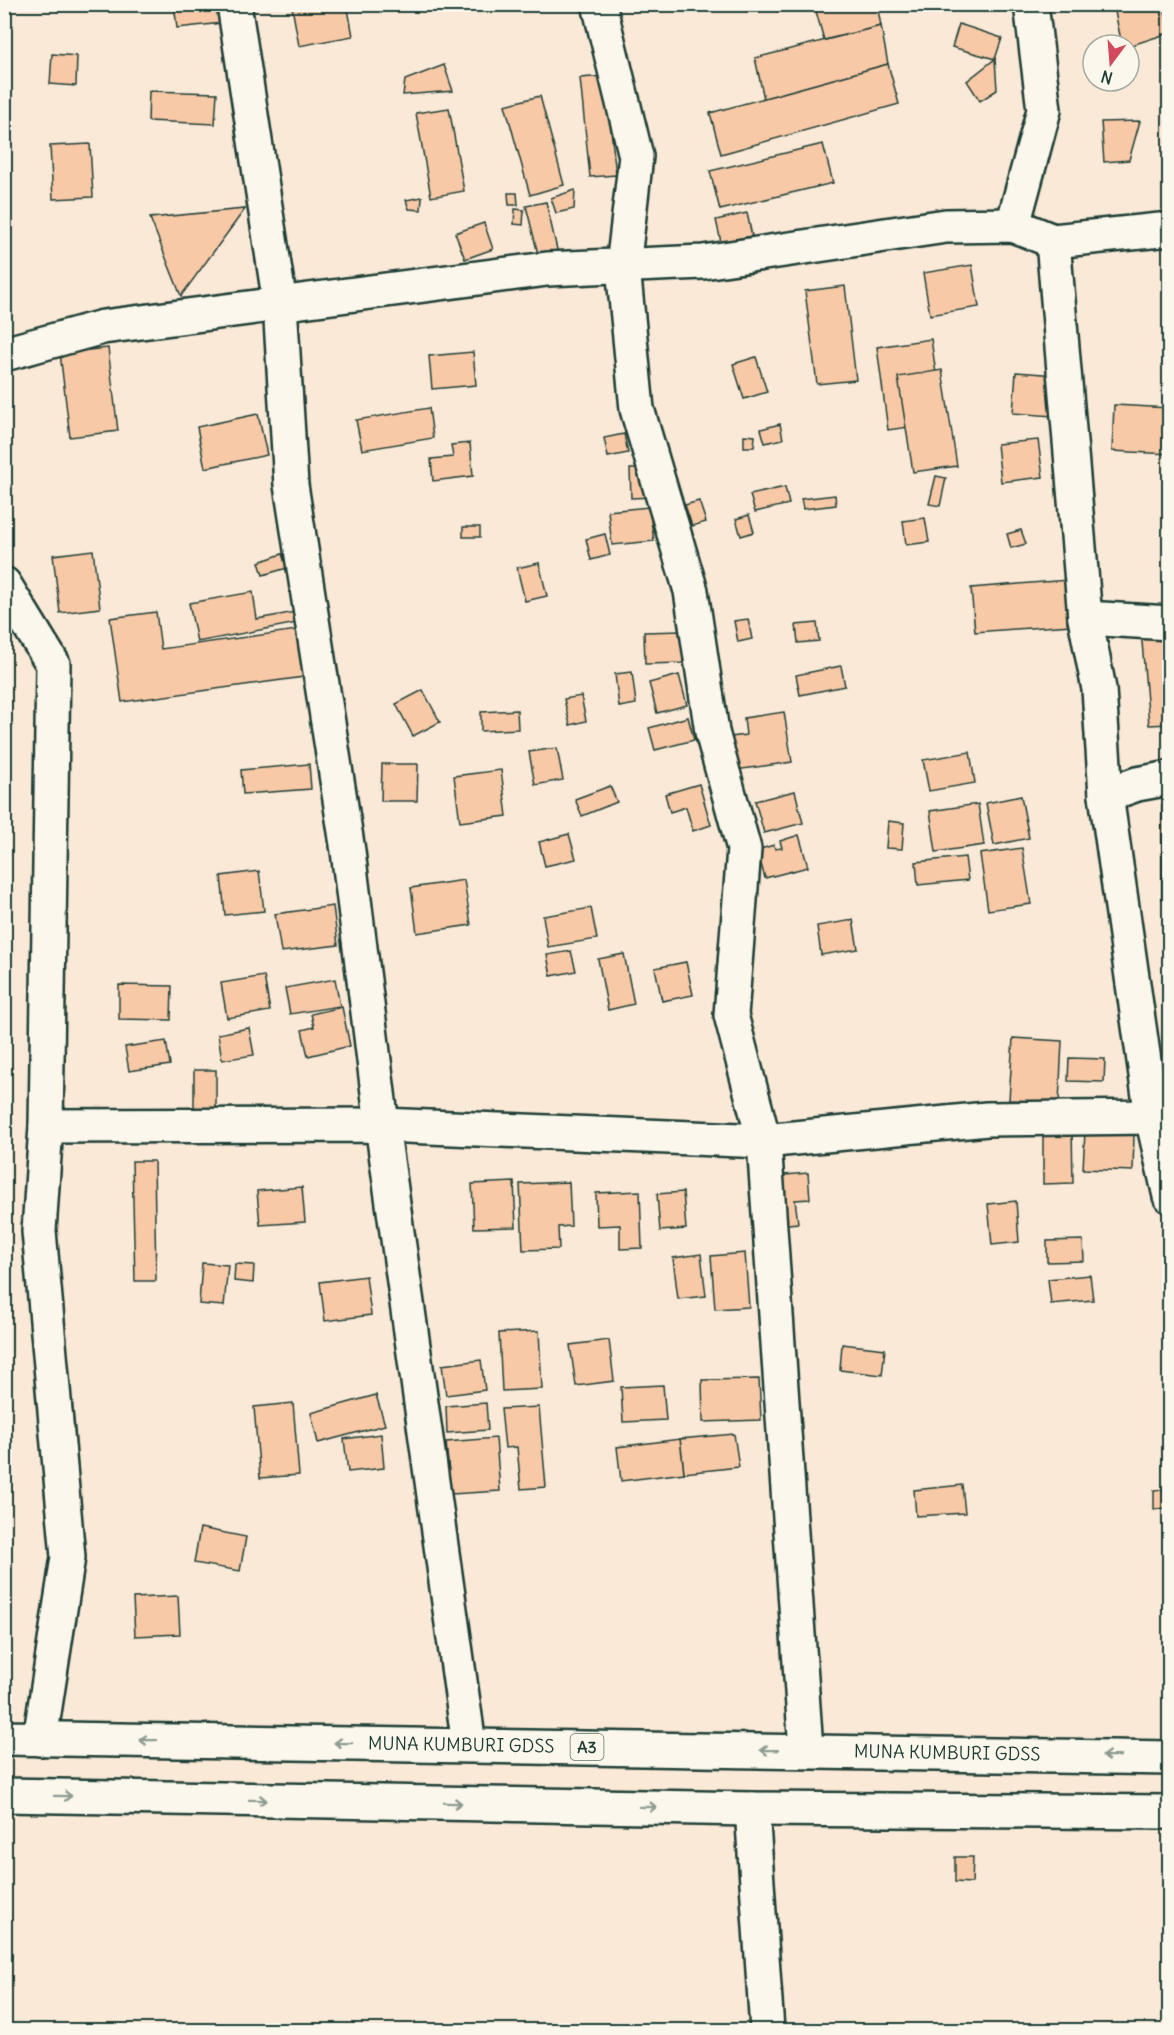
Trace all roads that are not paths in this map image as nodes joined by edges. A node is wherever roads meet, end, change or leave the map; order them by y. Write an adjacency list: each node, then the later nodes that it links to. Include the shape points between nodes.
1 (234, 4): 8 (main road)
2 (599, 4): 7 (main road, via 636,156)
3 (1031, 4): 4 (main road, via 1044,110)
4 (1013, 225): 6 (main road); 7 (main road, via 946,226 704,262)
5 (1170, 229): 6 (main road)
6 (1053, 241): 11 (main road)
7 (623, 267): 8 (main road, via 547,269); 18 (main road, via 637,409 691,591 712,732 744,849 731,1015)
8 (280, 304): 9 (main road, via 103,327); 16 (main road, via 291,485 348,851)
9 (4, 354)
10 (7, 592): 17 (main road, via 53,664)
11 (1085, 618): 12 (main road); 14 (main road, via 1099,689)
12 (1170, 623)
13 (1170, 778): 14 (main road)
14 (1106, 795): 15 (main road)
15 (1152, 1117): 18 (main road, via 987,1119); 19 (main road)
16 (382, 1125): 17 (main road); 18 (main road); 22 (main road)
17 (46, 1126): 21 (main road, via 39,1231 68,1557)
18 (764, 1141): 23 (main road)
19 (1170, 1196)
20 (4, 1738): 21 (main road, MUNA KUMBURI GDSS / A3)
21 (39, 1739): 22 (main road, MUNA KUMBURI GDSS / A3, one-way to 21)
22 (469, 1745): 23 (main road, MUNA KUMBURI GDSS / A3, one-way to 22)
23 (806, 1750): 24 (main road, MUNA KUMBURI GDSS / A3, one-way to 23)
24 (1170, 1758)
25 (4, 1795): 26 (main road, one-way to 26)
26 (752, 1809): 27 (main road); 28 (main road)
27 (1170, 1812)
28 (767, 2031)

